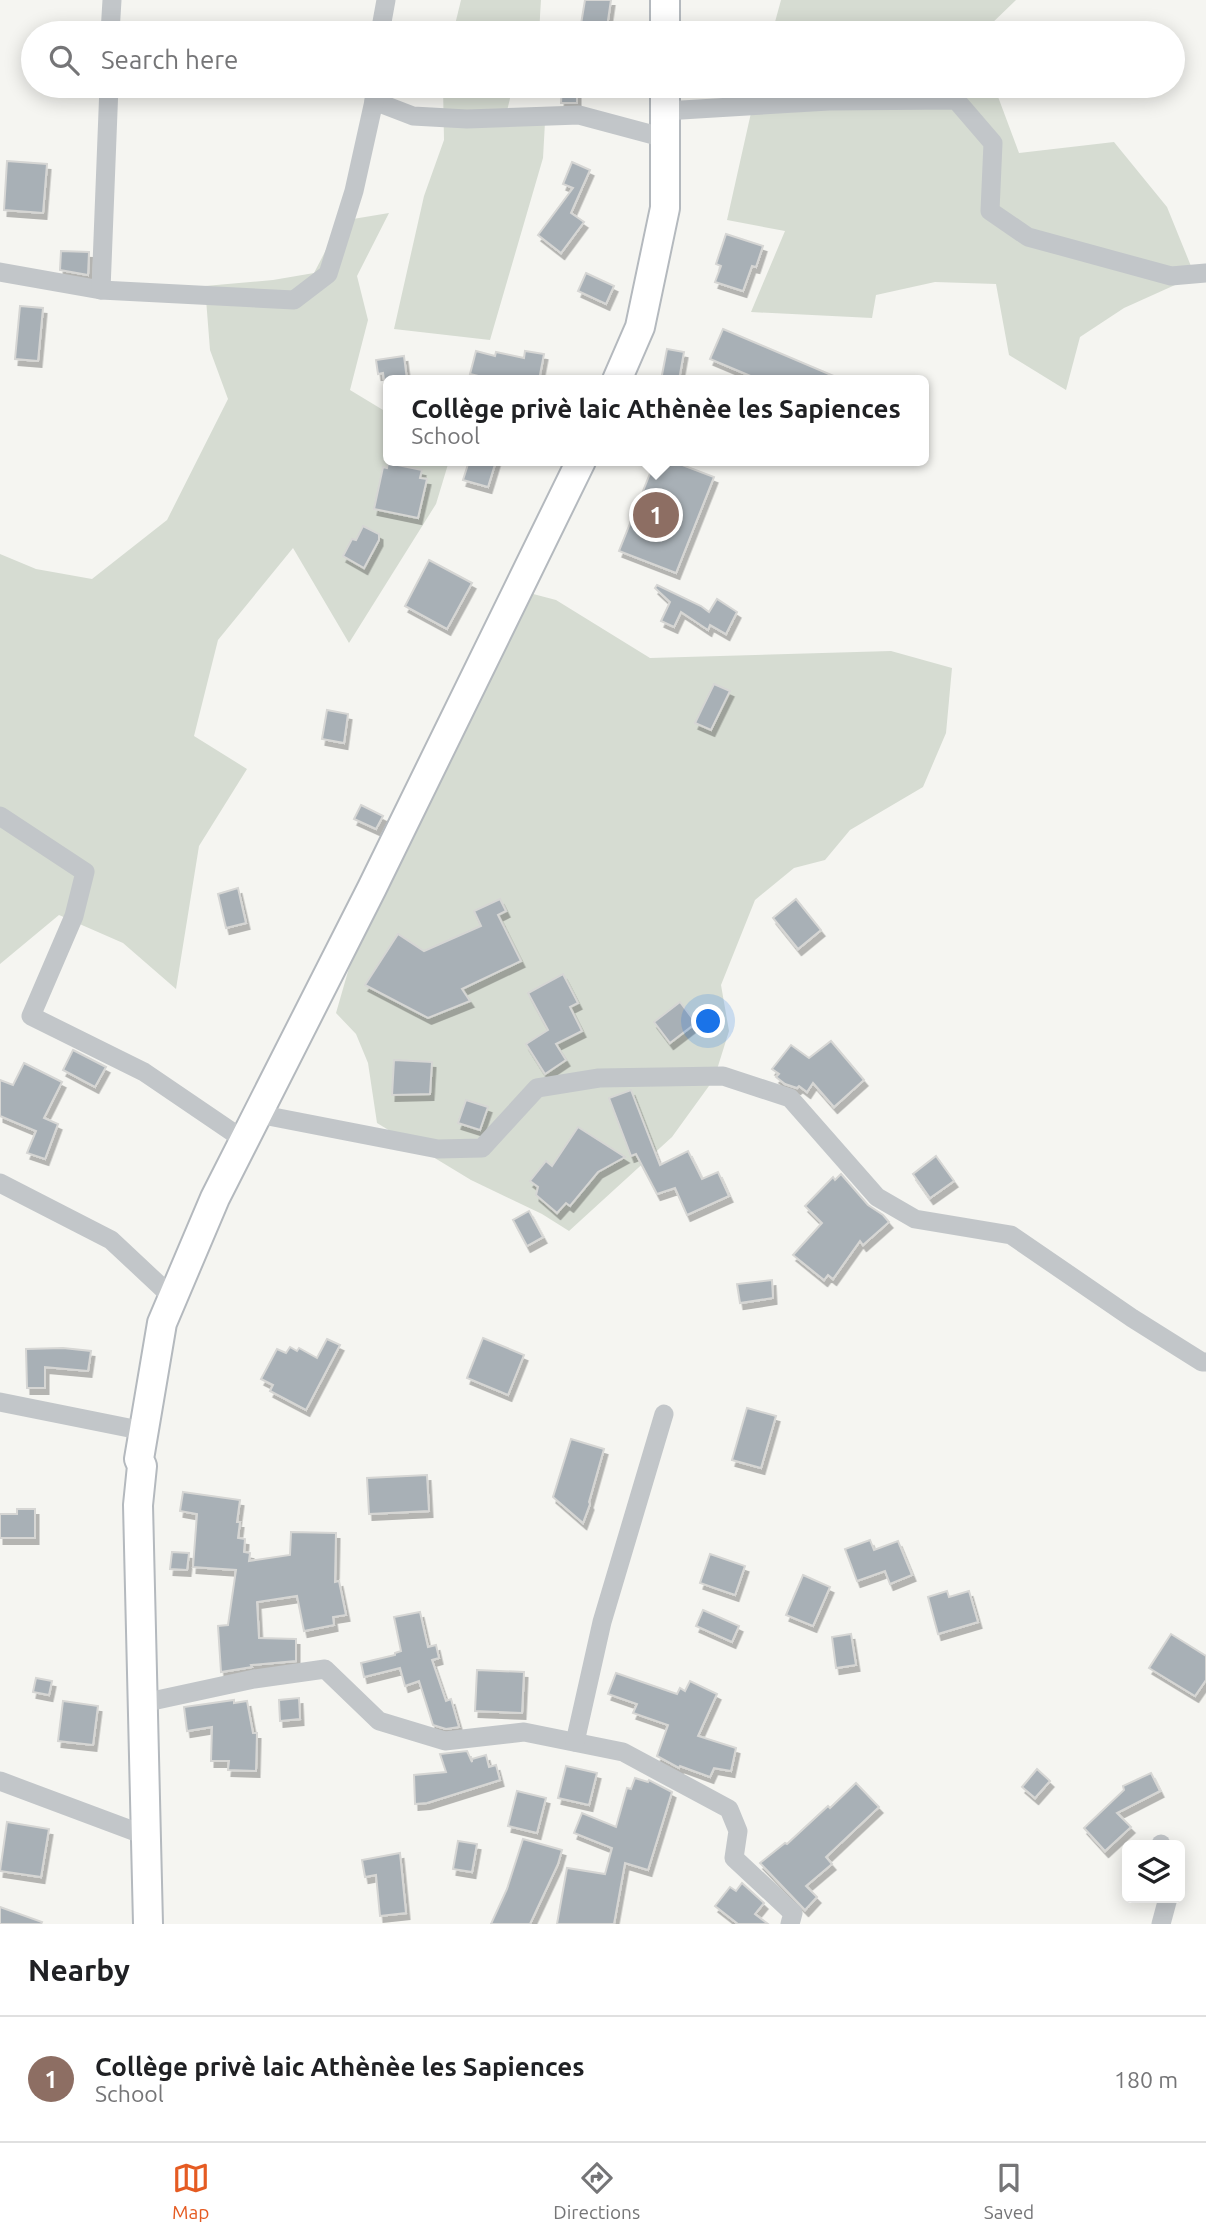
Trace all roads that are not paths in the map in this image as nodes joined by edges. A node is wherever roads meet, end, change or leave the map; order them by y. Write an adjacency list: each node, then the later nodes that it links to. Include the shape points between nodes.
1 (111, 0): 4 (street)
2 (386, 0): 5 (street)
3 (665, 0): 6 (street)
4 (110, 21)
5 (382, 21)
6 (665, 21)
7 (109, 98): 13 (street)
8 (373, 98): 13 (street, via 355,191 328,274 294,300)
9 (381, 98): 10 (street, via 413,116 467,119)
10 (665, 111): 12 (street, via 829,101 956,100 993,143 990,211 1028,237 1171,276); 14 (street, via 665,208 640,327)
11 (0, 272): 13 (street)
12 (1206, 273)
13 (101, 290)
14 (619, 375)
15 (579, 466): 17 (street)
16 (0, 816): 18 (street, via 85,872 74,916 31,1016 144,1072)
17 (258, 1114): 18 (street); 21 (street, via 439,1149 482,1148 537,1088 599,1078 723,1076 790,1098 877,1197 915,1219 1011,1235 1132,1318)
18 (244, 1140): 20 (street)
19 (0, 1183): 20 (street, via 111,1240)
20 (173, 1298): 24 (street, via 162,1323)
21 (1206, 1362)
22 (0, 1402): 24 (street)
23 (664, 1414): 26 (street, via 602,1622)
24 (144, 1432): 25 (street, via 138,1505)
25 (142, 1703): 26 (street, via 325,1669 379,1721 445,1741 524,1732); 28 (street)
26 (575, 1742): 31 (street, via 623,1752 729,1809 738,1831 734,1858 793,1913)
27 (0, 1781): 28 (street)
28 (147, 1836): 30 (street)
29 (1167, 1903): 32 (street)
30 (148, 1924)
31 (790, 1924)
32 (1161, 1924)

